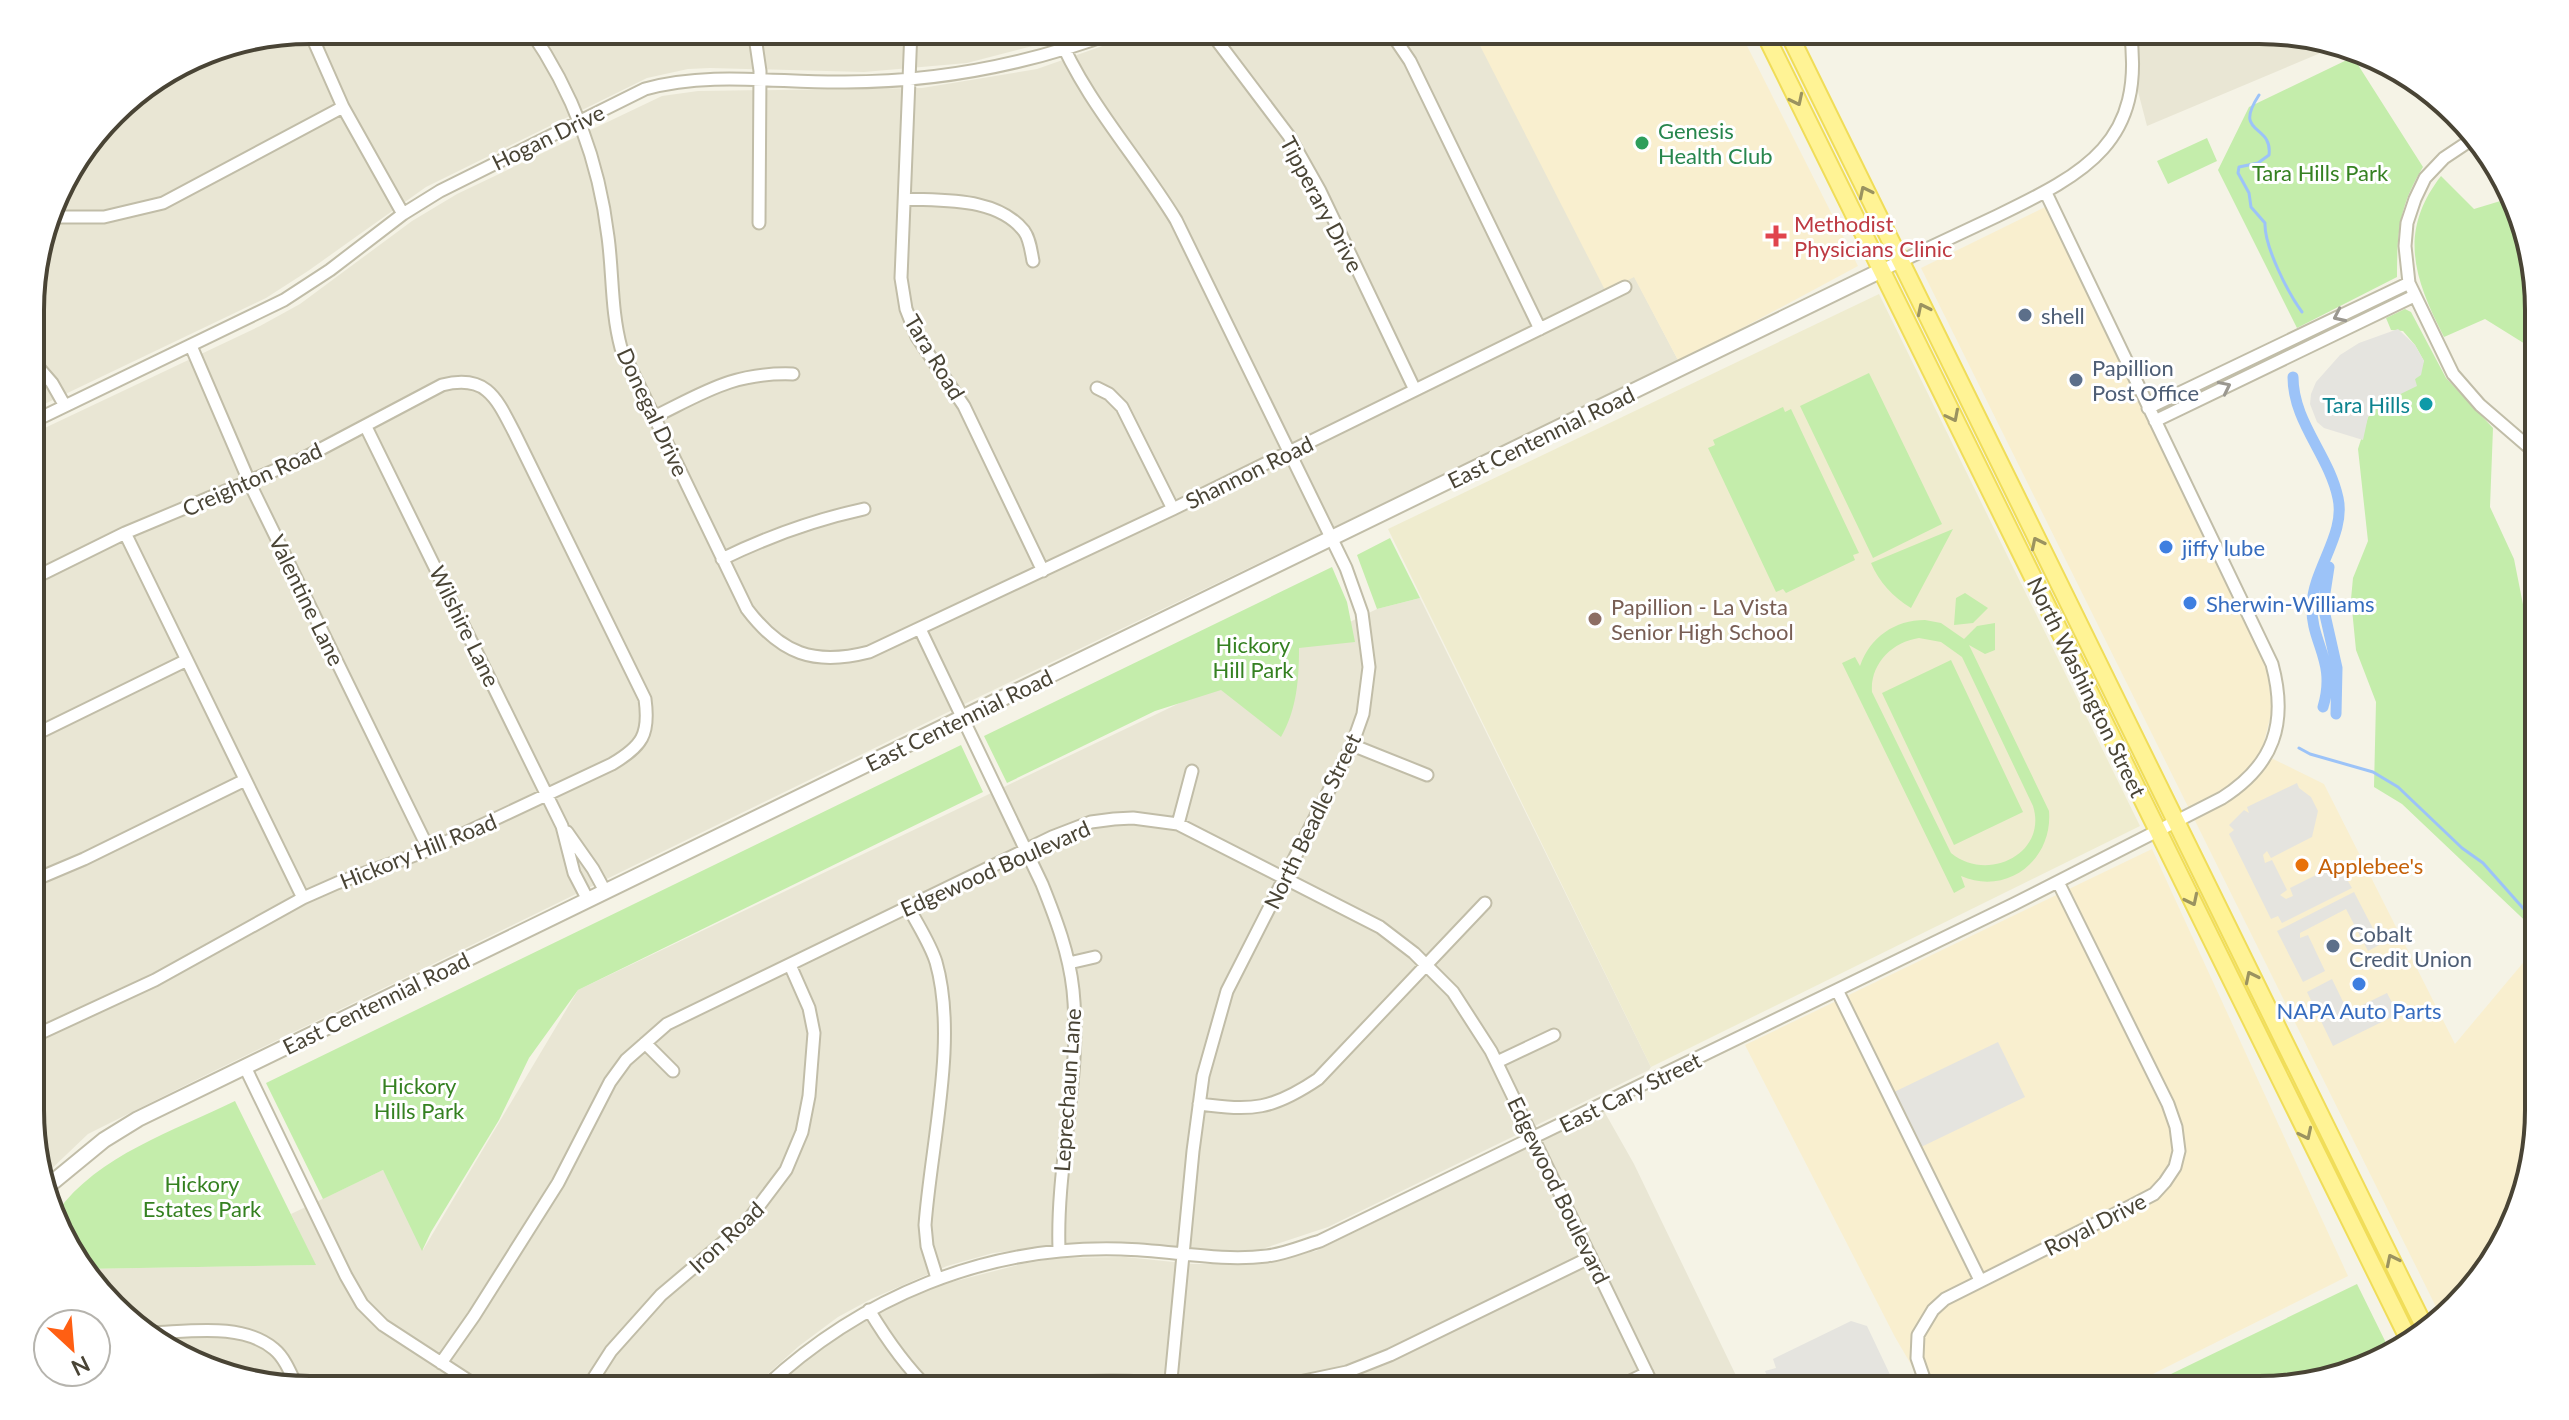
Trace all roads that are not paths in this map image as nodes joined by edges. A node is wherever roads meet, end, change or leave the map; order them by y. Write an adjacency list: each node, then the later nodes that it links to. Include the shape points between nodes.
1 (1399, 44): 29 (street)
2 (1770, 44): 25 (main road, North Washington Street, one-way to 25)
3 (1794, 44): 24 (main road, North Washington Street, one-way to 3)
4 (2131, 44): 18 (street, via 2133,78 2118,127 2087,166)
5 (316, 45): 15 (street)
6 (539, 45): 16 (street, Donegal Drive)
7 (758, 45): 14 (street)
8 (910, 45): 13 (street, Tara Road)
9 (1062, 45): 12 (street, North Beadle Street)
10 (1079, 45): 12 (street, Hogan Drive)
11 (1220, 45): 34 (street, Tipperary Drive, via 1289,136)
12 (1064, 50): 13 (street, Hogan Drive, via 990,68); 42 (street, North Beadle Street, via 1096,107 1176,220)
13 (909, 78): 14 (street, Hogan Drive, via 846,83); 19 (street, Tara Road)
14 (760, 80): 16 (street, Hogan Drive, via 670,82); 22 (street)
15 (343, 107): 20 (street); 21 (street, via 163,203 104,217)
16 (580, 122): 20 (street, Hogan Drive, via 473,173); 38 (street, Donegal Drive, via 603,205 615,325)
17 (2466, 144): 26 (street, via 2425,178 2415,199 2405,246)
18 (2046, 193): 24 (street); 36 (street)
19 (906, 199): 23 (street, via 962,202 995,211 1025,232); 49 (street, Tara Road, via 901,278 906,309 917,337 964,406)
20 (403, 214): 30 (street, Hogan Drive, via 284,300)
21 (61, 217)
22 (759, 223)
23 (1033, 261)
24 (1900, 262): 25 (street); 62 (main road, North Washington Street, one-way to 24)
25 (1880, 271): 47 (street, East Centennial Road); 65 (main road, North Washington Street, one-way to 65)
26 (2409, 283): 28 (street); 36 (street, one-way to 36)
27 (1625, 287): 29 (street, Shannon Road)
28 (2414, 296): 39 (street, one-way to 28); 41 (street, via 2463,386)
29 (1540, 329): 34 (street, Shannon Road)
30 (191, 346): 35 (street, Hogan Drive); 43 (street, Valentine Lane)
31 (44, 374): 35 (street)
32 (793, 374): 38 (street, via 738,377)
33 (1097, 388): 45 (street, via 1122,407)
34 (1415, 390): 42 (street, Shannon Road)
35 (65, 406): 37 (street, Hogan Drive)
36 (2148, 408): 39 (street)
37 (44, 416)
38 (654, 417): 48 (street, Donegal Drive)
39 (2155, 421): 62 (street, East Cary Street, via 2272,664 2280,700 2265,758 2222,798)
40 (366, 427): 43 (street, Creighton Road); 51 (street, Creighton Road, via 442,385 457,381 489,391); 61 (street, Wilshire Lane)
41 (2524, 442)
42 (1290, 451): 45 (street, Shannon Road); 47 (street, North Beadle Street)
43 (249, 482): 46 (street, Creighton Road); 67 (street, Valentine Lane)
44 (864, 509): 48 (street, via 779,533)
45 (1173, 509): 49 (street, Shannon Road)
46 (125, 533): 50 (street, Creighton Road); 54 (street)
47 (1332, 537): 55 (street, East Centennial Road); 57 (street, North Beadle Street, via 1362,613 1369,650 1367,692)
48 (722, 559): 53 (street, Donegal Drive, via 747,609 781,645 823,658)
49 (1043, 571): 52 (street, Shannon Road)
50 (44, 573)
51 (586, 577): 61 (street, Hickory Hill Road, via 645,699 648,720 643,740 630,753)
52 (920, 629): 53 (street, Shannon Road); 55 (street, Leprechaun Lane)
53 (869, 652)
54 (187, 660): 56 (street); 60 (street)
55 (963, 719): 66 (street, Leprechaun Lane); 71 (street, East Centennial Road)
56 (44, 730)
57 (1352, 745): 59 (street); 69 (street, North Beadle Street)
58 (1192, 771): 63 (street)
59 (1427, 775)
60 (245, 780): 68 (street); 72 (street)
61 (548, 796): 64 (street, Wilshire Lane); 67 (street, Hickory Hill Road)
62 (2175, 822): 65 (street, East Cary Street); 96 (main road, North Washington Street, one-way to 62)
63 (1178, 824): 66 (street, Edgewood Boulevard, via 1133,818 1091,822); 69 (street, Edgewood Boulevard)
64 (562, 826): 71 (street, Wilshire Lane); 73 (street, Wilshire Lane, via 574,873)
65 (2157, 830): 70 (street, East Cary Street); 97 (main road, North Washington Street, one-way to 97)
66 (1026, 849): 75 (street, Edgewood Boulevard); 77 (street, Leprechaun Lane)
67 (429, 850): 72 (street, Hickory Hill Road)
68 (44, 876)
69 (1285, 880): 79 (street, Edgewood Boulevard, via 1380,927); 87 (street, North Beadle Street, via 1227,991)
70 (2058, 882): 80 (street, East Cary Street); 94 (street, Royal Drive, via 2168,1104 2179,1151 2175,1167 2154,1194)
71 (605, 891): 73 (street, East Centennial Road)
72 (303, 898): 81 (street, Hickory Hill Road, via 155,980)
73 (588, 900): 85 (street, East Centennial Road)
74 (1485, 903): 79 (street)
75 (908, 906): 78 (street, Edgewood Boulevard); 93 (street, via 935,957 946,1023 925,1225)
76 (1095, 957): 77 (street)
77 (1069, 963): 90 (street, Leprechaun Lane, via 1075,1023)
78 (790, 965): 83 (street, Edgewood Boulevard, via 667,1024); 106 (street, Iron Road, via 814,1033 805,1120 786,1170 746,1223 661,1295)
79 (1426, 965): 84 (street, Edgewood Boulevard, via 1453,992); 87 (street, via 1318,1079 1296,1094 1266,1107)
80 (1837, 990): 88 (street, East Cary Street); 94 (street)
81 (44, 1031)
82 (1554, 1035): 84 (street)
83 (645, 1043): 86 (street); 99 (street, Edgewood Boulevard, via 610,1082 558,1183)
84 (1497, 1062): 88 (street, Edgewood Boulevard)
85 (245, 1067): 89 (street, East Centennial Road, via 138,1119); 99 (street, via 362,1304 383,1325)
86 (673, 1071)
87 (1199, 1104): 91 (street, North Beadle Street)
88 (1534, 1139): 91 (street, East Cary Street, via 1320,1241 1269,1256); 92 (street, Edgewood Boulevard)
89 (54, 1180)
90 (1059, 1249): 91 (street, East Cary Street); 93 (street, East Cary Street, via 1015,1255)
91 (1184, 1254): 109 (street, North Beadle Street)
92 (1591, 1257): 100 (street, Edgewood Boulevard); 102 (street, via 1362,1366)
93 (937, 1278): 95 (street, East Cary Street)
94 (1980, 1280): 104 (street, Royal Drive, via 1945,1299 1924,1323 1917,1358)
95 (869, 1310): 107 (street, East Cary Street); 108 (street)
96 (2421, 1320)
97 (2405, 1332)
98 (166, 1333): 101 (street, via 254,1337 275,1350)
99 (441, 1363): 105 (street)
100 (1647, 1373): 103 (street)
101 (290, 1375)
102 (1329, 1375)
103 (1642, 1375)
104 (1923, 1375)
105 (461, 1376)
106 (595, 1376)
107 (777, 1376)
108 (915, 1376)
109 (1172, 1376)

